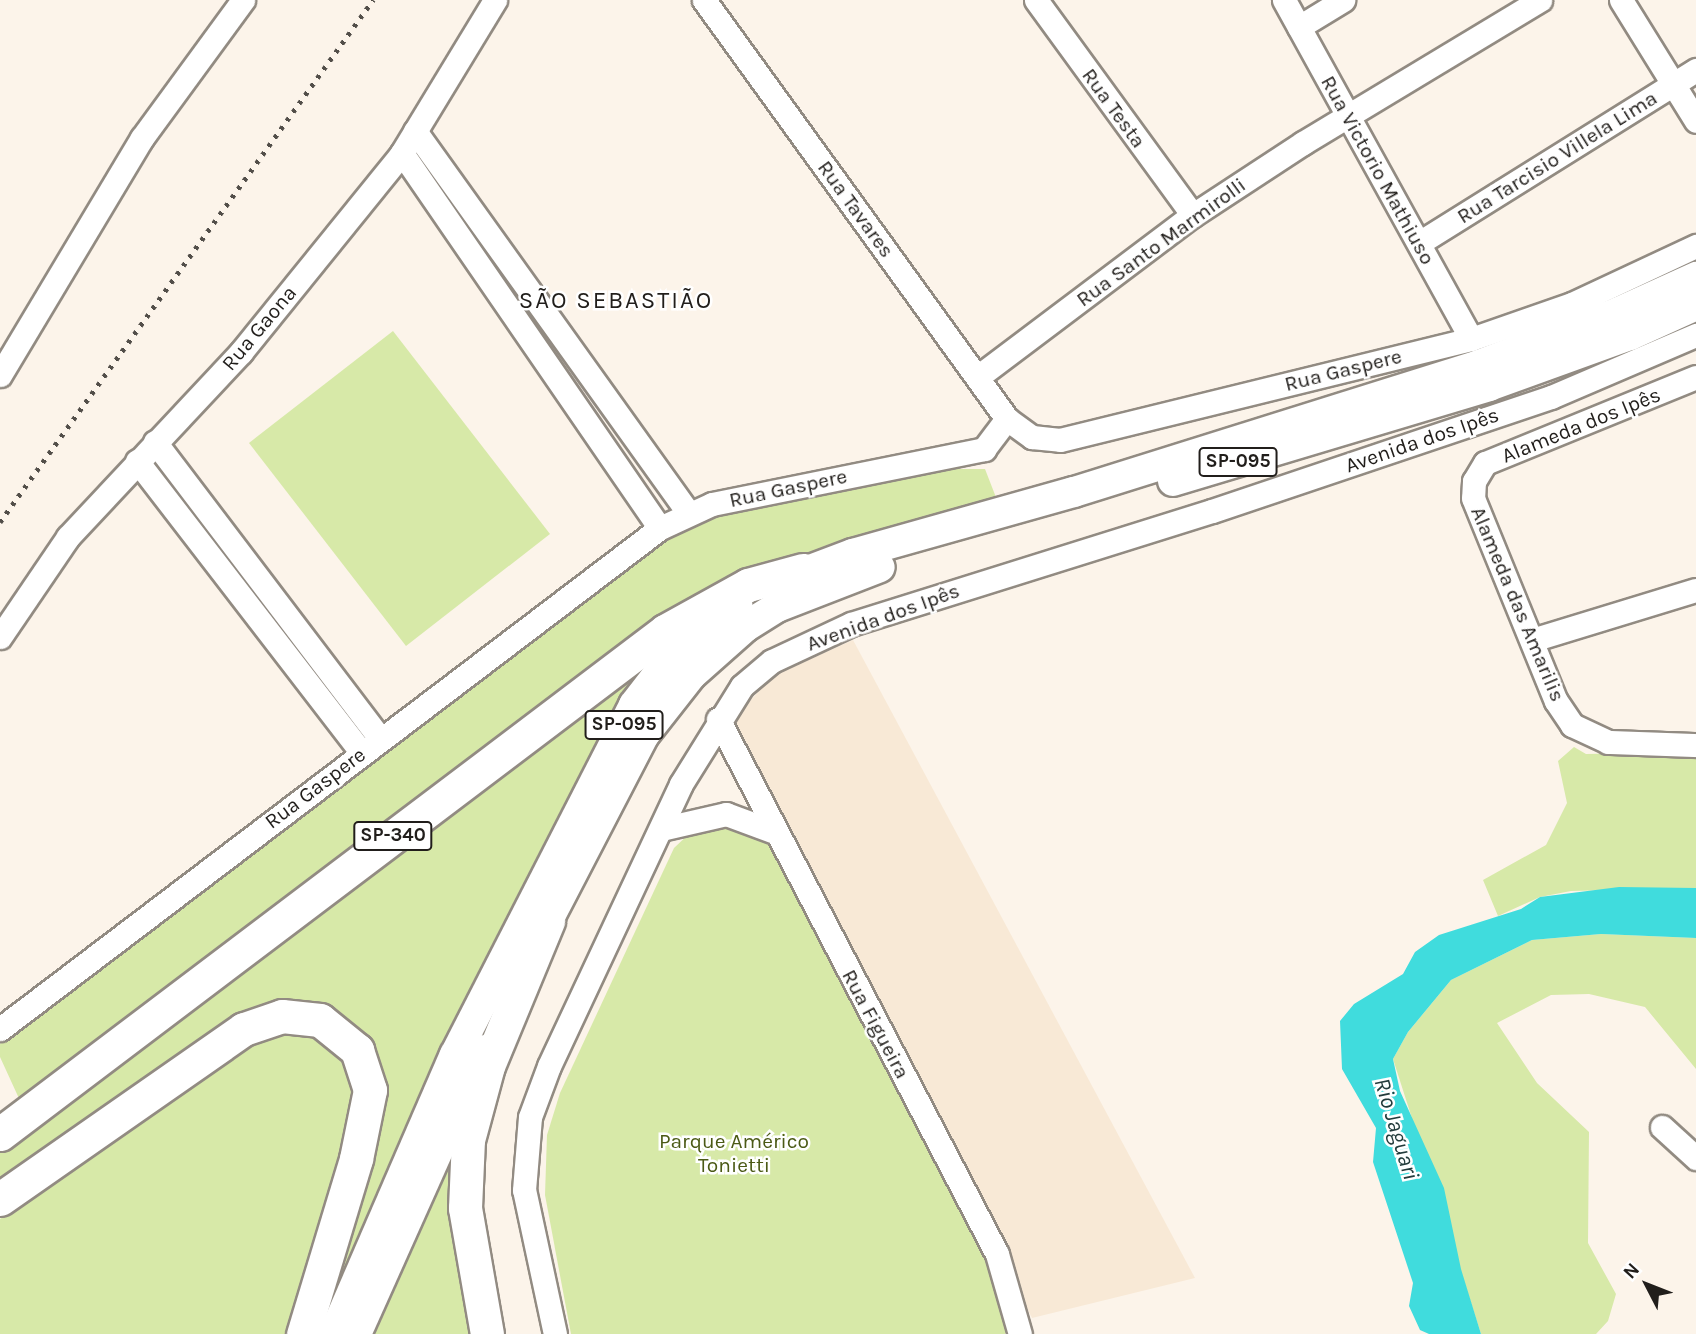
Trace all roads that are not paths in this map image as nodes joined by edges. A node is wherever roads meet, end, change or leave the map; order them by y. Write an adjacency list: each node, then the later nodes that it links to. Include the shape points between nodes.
1 (243, 0): 23 (street, via 142,138)
2 (495, 0): 14 (street, Rua Gaona)
3 (704, 0): 24 (street, Rua Tavares)
4 (1036, 0): 16 (street, Rua Testa)
5 (1284, 0): 9 (street, Rua Victorio Mathiuso)
6 (1343, 0): 9 (street)
7 (1539, 0): 12 (street, Rua Santo Marmirolli)
8 (1621, 0): 11 (street)
9 (1299, 27): 12 (street, Rua Victorio Mathiuso)
10 (1696, 70): 11 (street, Rua Tarcisio Villela Lima)
11 (1673, 84): 13 (street); 17 (street, Rua Tarcisio Villela Lima)
12 (1350, 118): 16 (street, Rua Santo Marmirolli); 17 (street, Rua Victorio Mathiuso)
13 (1696, 121)
14 (415, 131): 15 (street, Rua Gaona); 30 (street)
15 (402, 153): 27 (street, Rua Gaona, via 241,352); 31 (street)
16 (1193, 215): 24 (street, Rua Santo Marmirolli)
17 (1419, 243): 22 (street, Rua Victorio Mathiuso)
18 (1696, 246): 22 (street, Rua Gaspere, via 1572,304)
19 (1696, 277): 32 (main road, SP-095, via 1479,365 1074,492)
20 (1696, 305): 42 (main road, SP-095, via 1630,335 1489,386 853,575 777,607 715,651 665,705 623,773)
21 (1696, 335): 36 (street, Avenida dos Ipês, via 1552,397 1212,511 851,624 772,661 742,686)
22 (1471, 340): 26 (street, Rua Gaspere, via 1060,440 1032,437)
23 (0, 375)
24 (979, 376): 26 (street, Rua Tavares)
25 (1696, 377): 29 (street, Alameda dos Ipês, via 1485,463)
26 (1007, 419): 30 (street, Rua Gaspere, via 984,449 712,504)
27 (155, 442): 28 (street, Rua Gaona); 37 (street)
28 (137, 461): 34 (street, Rua Gaona, via 41,571); 39 (street)
29 (1474, 481): 35 (street, Alameda das Amarilis, via 1473,498)
30 (689, 514): 31 (street, Rua Gaspere)
31 (660, 528): 37 (street, Rua Gaspere)
32 (803, 570): 45 (highway, SP-340, via 748,585 665,631); 49 (main road, SP-095, via 709,625 672,656 634,705 455,1055)
33 (1696, 590): 35 (street)
34 (0, 637)
35 (1532, 640): 38 (street, Alameda das Amarilis, via 1556,701 1572,725 1608,742)
36 (719, 719): 40 (street, Avenida dos Ipês); 41 (street, Rua Figueira)
37 (380, 738): 39 (street, Rua Gaspere)
38 (1696, 745)
39 (362, 753): 43 (street, Rua Gaspere)
40 (661, 828): 41 (street, via 726,814); 52 (street, Avenida dos Ipês, via 549,1066 530,1118 524,1190)
41 (777, 832): 53 (street, Rua Figueira, via 997,1254)
42 (548, 921): 50 (main road, SP-095, via 471,1073); 51 (highway, via 488,1066 468,1140 465,1208)
43 (0, 1029)
44 (1662, 1127): 46 (street)
45 (0, 1134)
46 (1696, 1158)
47 (0, 1199): 48 (highway, via 244,1029 282,1016 320,1020 357,1050 370,1090 356,1159)
48 (303, 1334)
49 (334, 1334)
50 (356, 1334)
51 (487, 1334)
52 (555, 1334)
53 (1020, 1334)

